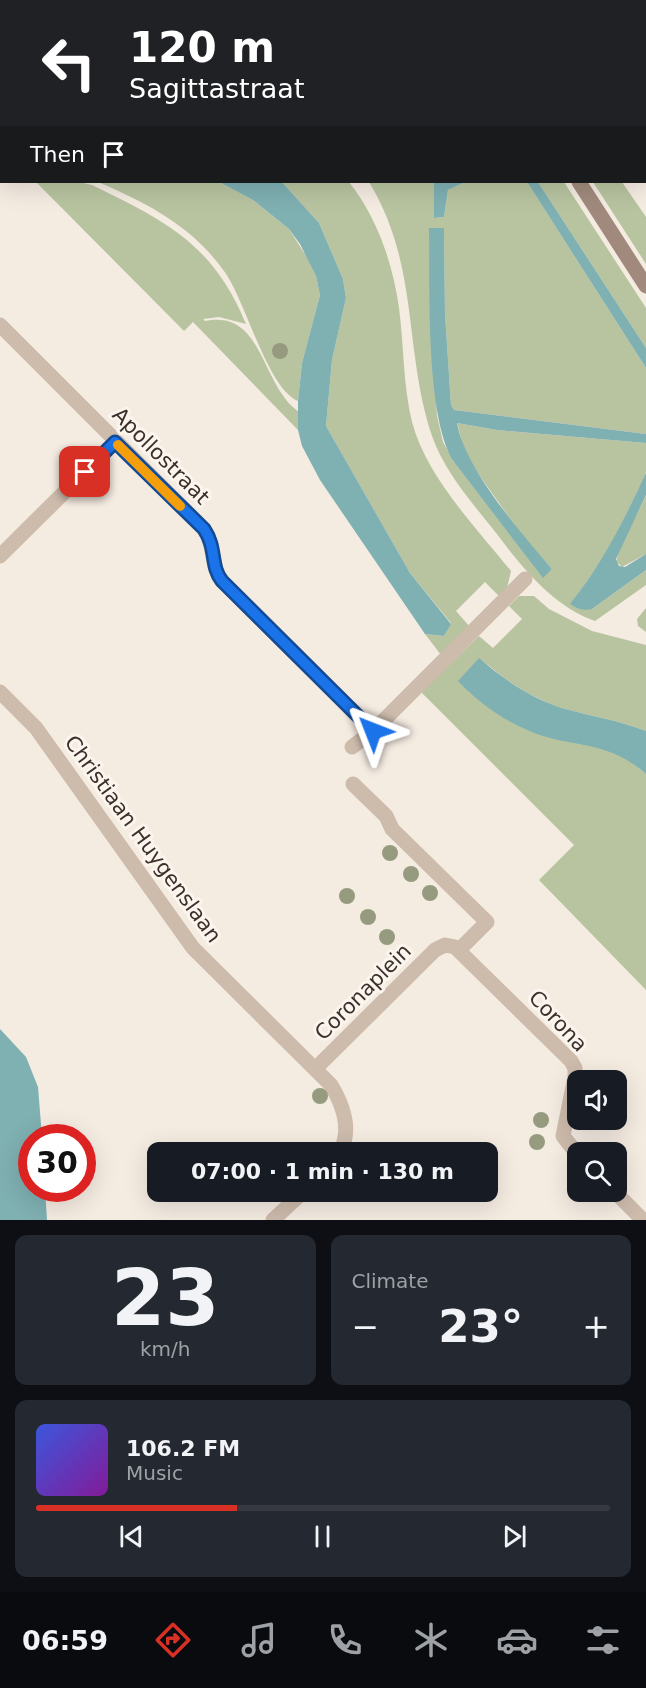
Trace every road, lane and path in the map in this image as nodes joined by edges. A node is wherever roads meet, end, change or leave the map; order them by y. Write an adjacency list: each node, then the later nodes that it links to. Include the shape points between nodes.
1 (580, 183): 2 (main road)
2 (646, 286)
3 (0, 325): 4 (street, Apollostraat)
4 (115, 442): 5 (street); 8 (street, Apollostraat, via 204,529 214,546 216,571 222,581)
5 (0, 556)
6 (525, 579): 8 (street)
7 (0, 692): 12 (street, Christiaan Huygenslaan, via 49,745 193,948)
8 (373, 731): 9 (street)
9 (352, 747)
10 (353, 784): 11 (street, via 487,922)
11 (459, 950): 12 (street, Coronaplein, via 441,946); 14 (street, Corona, via 575,1068 562,1136)
12 (315, 1069): 13 (street, Christiaan Huygenslaan, via 331,1085 342,1107 346,1133)
13 (343, 1142)
14 (567, 1142)
15 (292, 1202): 17 (street)
16 (625, 1202): 18 (street)
17 (273, 1220)
18 (643, 1220)

